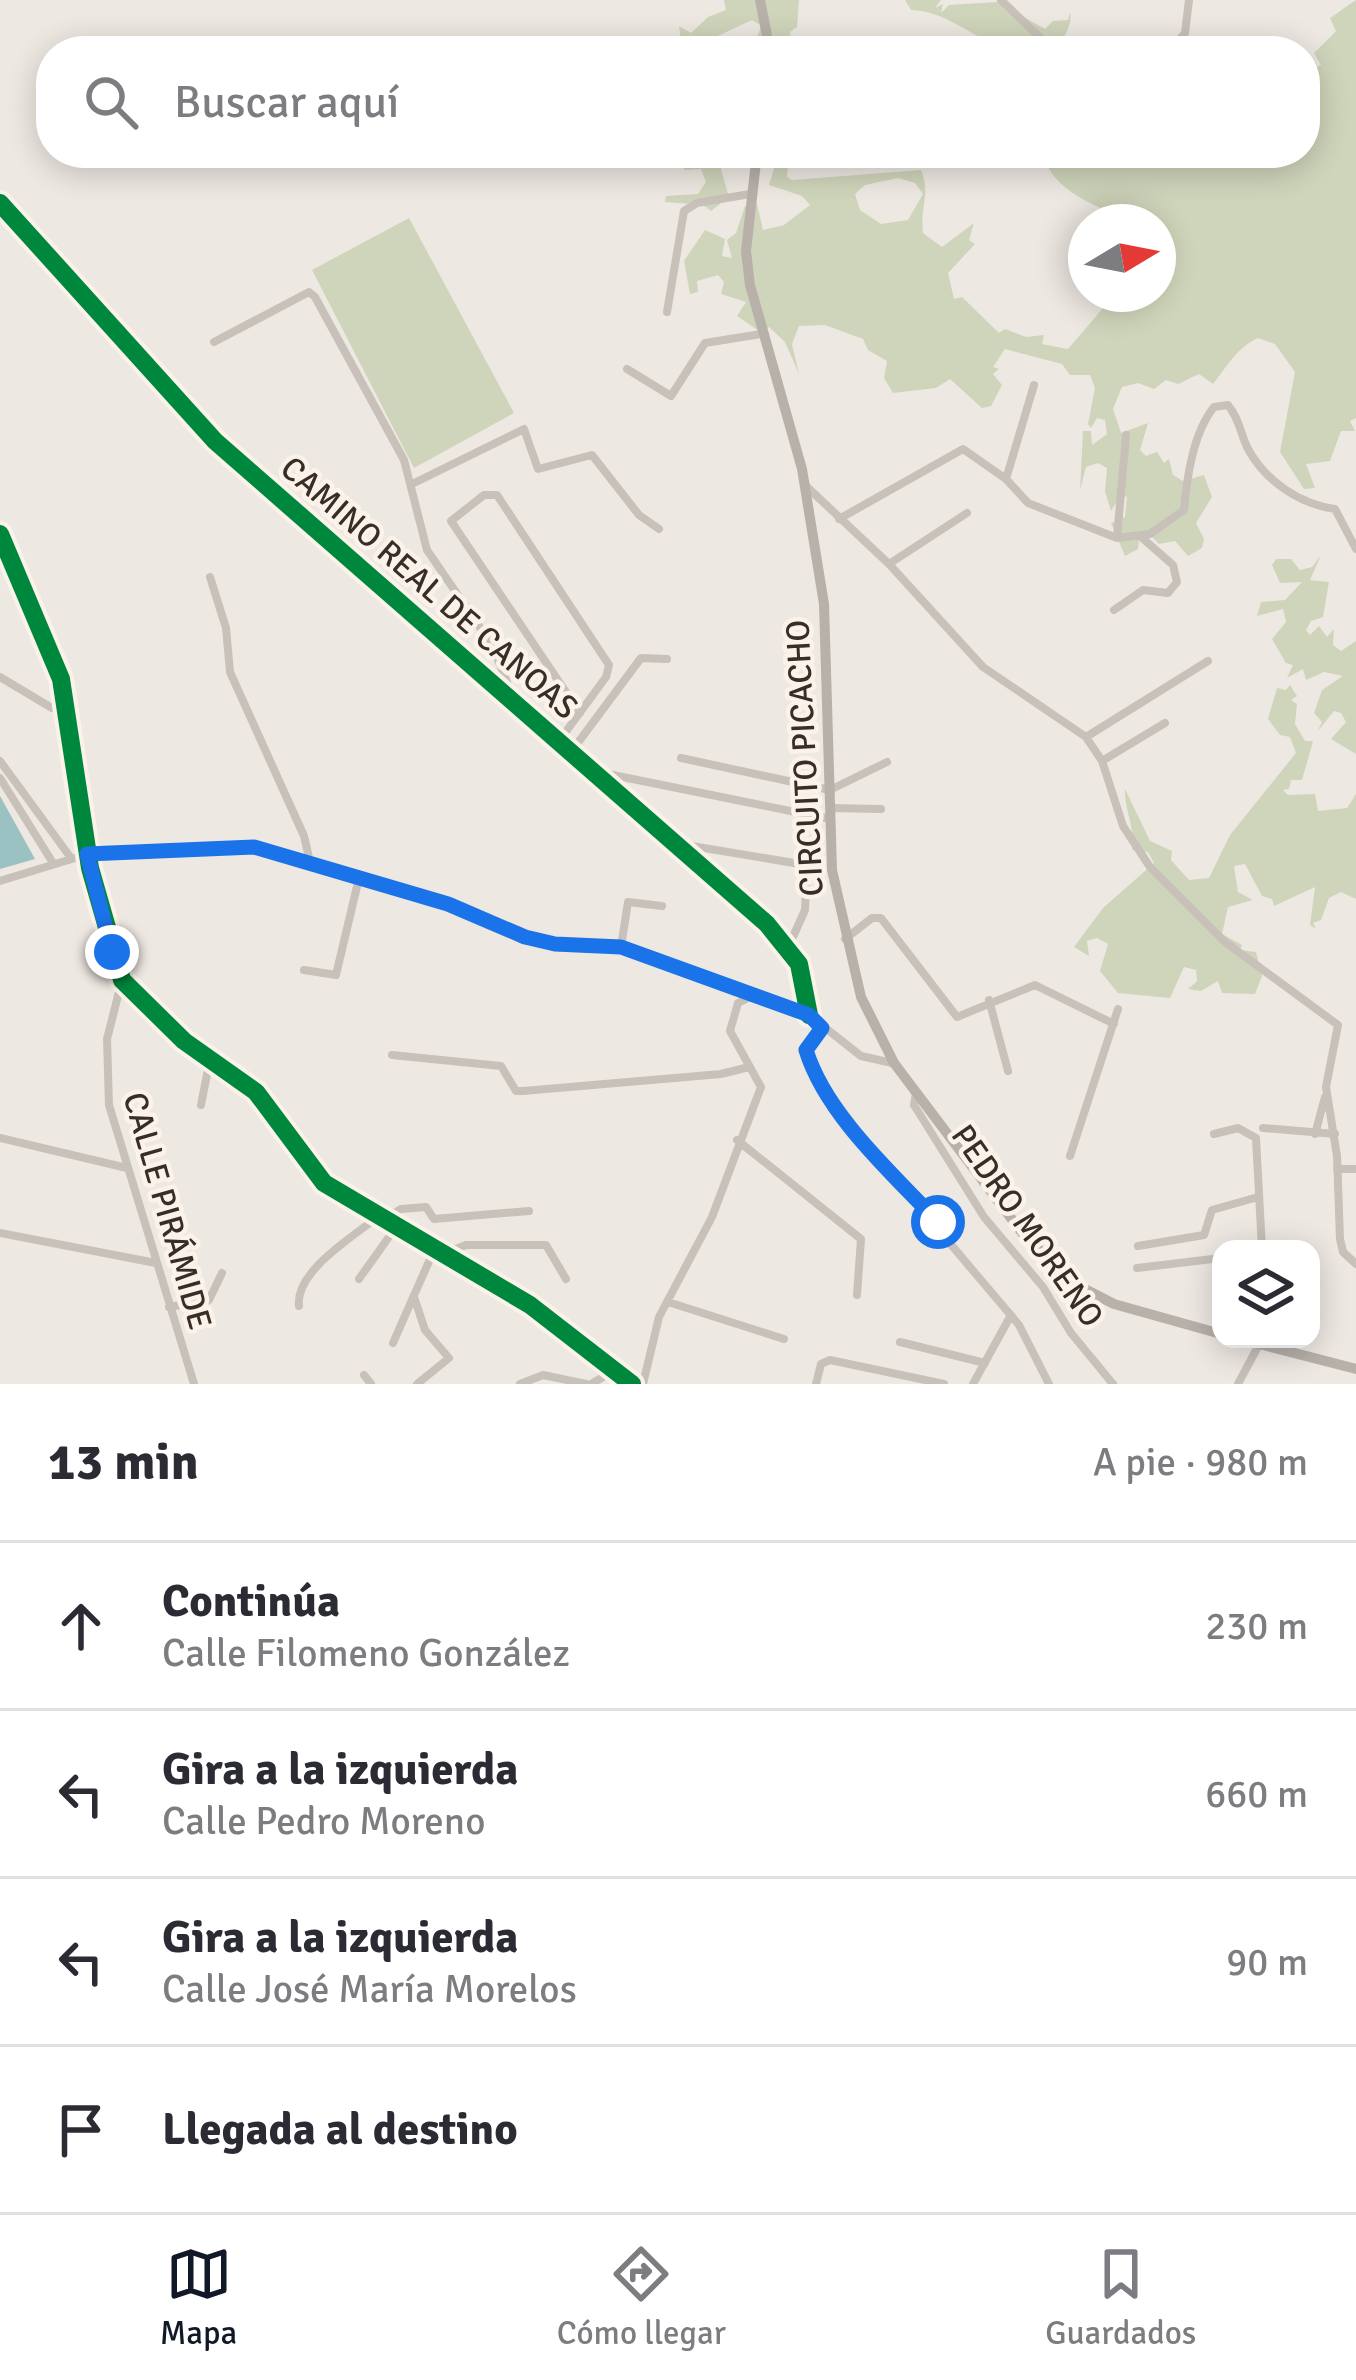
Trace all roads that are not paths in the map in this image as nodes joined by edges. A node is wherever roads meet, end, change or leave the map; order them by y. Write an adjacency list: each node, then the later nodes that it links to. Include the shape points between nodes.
1 (1001, 0): 5 (street)
2 (1189, 0): 6 (street)
3 (763, 1): 4 (main road)
4 (770, 36)
5 (1038, 36)
6 (1182, 36)
7 (755, 168): 8 (main road, CIRCUITO PICACHO)
8 (750, 194): 10 (street, via 684,211); 11 (main road, CIRCUITO PICACHO, via 746,251)
9 (0, 203): 32 (street, CAMINO REAL DE CANOAS, via 215,441)
10 (667, 312)
11 (760, 334): 13 (street, via 705,344 670,395); 18 (main road, CIRCUITO PICACHO)
12 (214, 342): 17 (street, via 309,292 384,417)
13 (627, 369)
14 (1034, 385): 16 (street)
15 (1126, 435): 24 (street)
16 (1006, 478): 20 (street, via 964,449); 24 (street, via 1028,502)
17 (412, 484): 21 (street, via 519,428 541,471 598,458); 32 (street, via 427,550 492,645)
18 (805, 486): 20 (street); 45 (main road, CIRCUITO PICACHO, via 824,604)
19 (968, 513): 26 (street)
20 (839, 519): 26 (street)
21 (658, 529)
22 (0, 534): 33 (street, via 62,679)
23 (1139, 536): 24 (street); 25 (street, via 1184,511 1205,417 1228,405 1248,449 1280,487 1335,509); 28 (street, via 1173,565 1177,582 1168,593 1137,592)
24 (1117, 538)
25 (1356, 549)
26 (889, 564): 36 (street, via 983,667)
27 (210, 577): 51 (street, via 230,672)
28 (1114, 610)
29 (667, 659): 38 (street, via 641,658)
30 (1208, 661): 36 (street)
31 (0, 677): 33 (street, via 52,708)
32 (516, 704): 37 (street, CAMINO REAL DE CANOAS)
33 (63, 706): 49 (street)
34 (580, 713): 34 (street, via 454,527 456,512 484,495 497,495 606,654 606,677); 37 (street)
35 (1165, 723): 41 (street)
36 (1086, 737): 41 (street)
37 (559, 741): 38 (street, CAMINO REAL DE CANOAS)
38 (571, 752): 43 (street, CAMINO REAL DE CANOAS)
39 (681, 758): 45 (street)
40 (0, 761): 50 (street)
41 (1102, 761): 72 (street, via 1123,826 1150,867 1225,942 1338,1025)
42 (887, 762): 45 (street)
43 (597, 776): 47 (street); 48 (street, CAMINO REAL DE CANOAS)
44 (0, 778): 52 (street)
45 (830, 790): 47 (main road, CIRCUITO PICACHO)
46 (880, 809): 47 (street)
47 (830, 814): 56 (main road, CIRCUITO PICACHO)
48 (675, 843): 58 (street, CAMINO REAL DE CANOAS); 58 (street, via 800,864 810,880)
49 (87, 854): 50 (street); 51 (street, via 254,847); 60 (street)
50 (71, 858): 52 (street)
51 (310, 862): 53 (street)
52 (53, 863): 54 (street)
53 (359, 878): 57 (street, via 525,937); 59 (street, via 336,975)
54 (0, 881)
55 (662, 907): 57 (street, via 628,902)
56 (844, 940): 62 (street, via 881,918 962,1017); 69 (main road, CIRCUITO PICACHO, via 861,998)
57 (621, 947): 61 (street)
58 (787, 949): 64 (street, CAMINO REAL DE CANOAS, via 806,982)
59 (304, 970)
60 (122, 980): 68 (street); 82 (street, CALLE PIRÁMIDE, via 110,1011 105,1071)
61 (753, 995): 64 (street); 70 (street, via 737,1003 730,1021 731,1040)
62 (989, 1000): 65 (street, via 1035,985); 71 (street)
63 (1118, 1009): 65 (street)
64 (809, 1015): 66 (street)
65 (1114, 1024): 81 (street)
66 (822, 1028): 69 (street, via 861,1056); 105 (street, via 806,1050 812,1071)
67 (392, 1055): 70 (street, via 501,1066 516,1090)
68 (210, 1059): 74 (street); 87 (street, via 270,1108 324,1183)
69 (894, 1063): 73 (main road, CIRCUITO PICACHO)
70 (749, 1067): 80 (street, via 761,1087)
71 (1007, 1071)
72 (1326, 1087): 77 (street); 78 (street)
73 (916, 1092): 106 (main road, CIRCUITO PICACHO, via 1026,1238 1083,1288); 127 (street, PEDRO MORENO, via 914,1105 983,1217)
74 (202, 1105)
75 (1263, 1128): 78 (street)
76 (1214, 1133): 85 (street, via 1238,1128 1256,1138)
77 (1335, 1134): 78 (street); 83 (street)
78 (1314, 1136)
79 (0, 1138): 82 (street)
80 (736, 1140): 100 (street, via 861,1239); 102 (street, via 712,1217)
81 (1070, 1156)
82 (128, 1168): 94 (street, CALLE PIRÁMIDE)
83 (1337, 1169): 84 (street); 95 (street, via 1340,1239)
84 (1356, 1169)
85 (1258, 1197): 90 (street); 91 (street, via 1213,1210 1204,1235)
86 (529, 1211): 87 (street, via 434,1219 426,1207)
87 (382, 1217): 88 (street); 103 (street, via 313,1273)
88 (397, 1227): 92 (street); 98 (street)
89 (0, 1233): 94 (street)
90 (1261, 1240)
91 (1138, 1246)
92 (438, 1252): 99 (street, via 546,1245); 101 (street); 113 (street)
93 (1212, 1259): 96 (street)
94 (156, 1264): 104 (street, CALLE PIRÁMIDE)
95 (1356, 1264)
96 (1137, 1268)
97 (222, 1273): 104 (street, via 209,1300)
98 (358, 1279)
99 (566, 1279)
100 (857, 1295)
101 (414, 1297): 109 (street); 119 (street, via 424,1330 448,1358)
102 (668, 1302): 107 (street); 122 (street)
103 (299, 1306)
104 (169, 1307): 117 (street, CALLE PIRÁMIDE)
105 (1011, 1316): 112 (street); 126 (street)
106 (1212, 1331)
107 (784, 1340)
108 (900, 1342): 112 (street)
109 (393, 1343)
110 (1256, 1348): 128 (street)
111 (1283, 1348): 114 (main road)
112 (985, 1363): 125 (street)
113 (617, 1369): 116 (street); 121 (street)
114 (1356, 1369)
115 (364, 1375): 118 (street)
116 (629, 1383)
117 (194, 1384)
118 (371, 1384)
119 (417, 1384)
120 (520, 1384): 121 (street, via 543,1375)
121 (588, 1384)
122 (643, 1384)
123 (817, 1384): 124 (street, via 821,1364 830,1360)
124 (944, 1384)
125 (973, 1384)
126 (1049, 1384)
127 (1113, 1384)
128 (1238, 1384)

